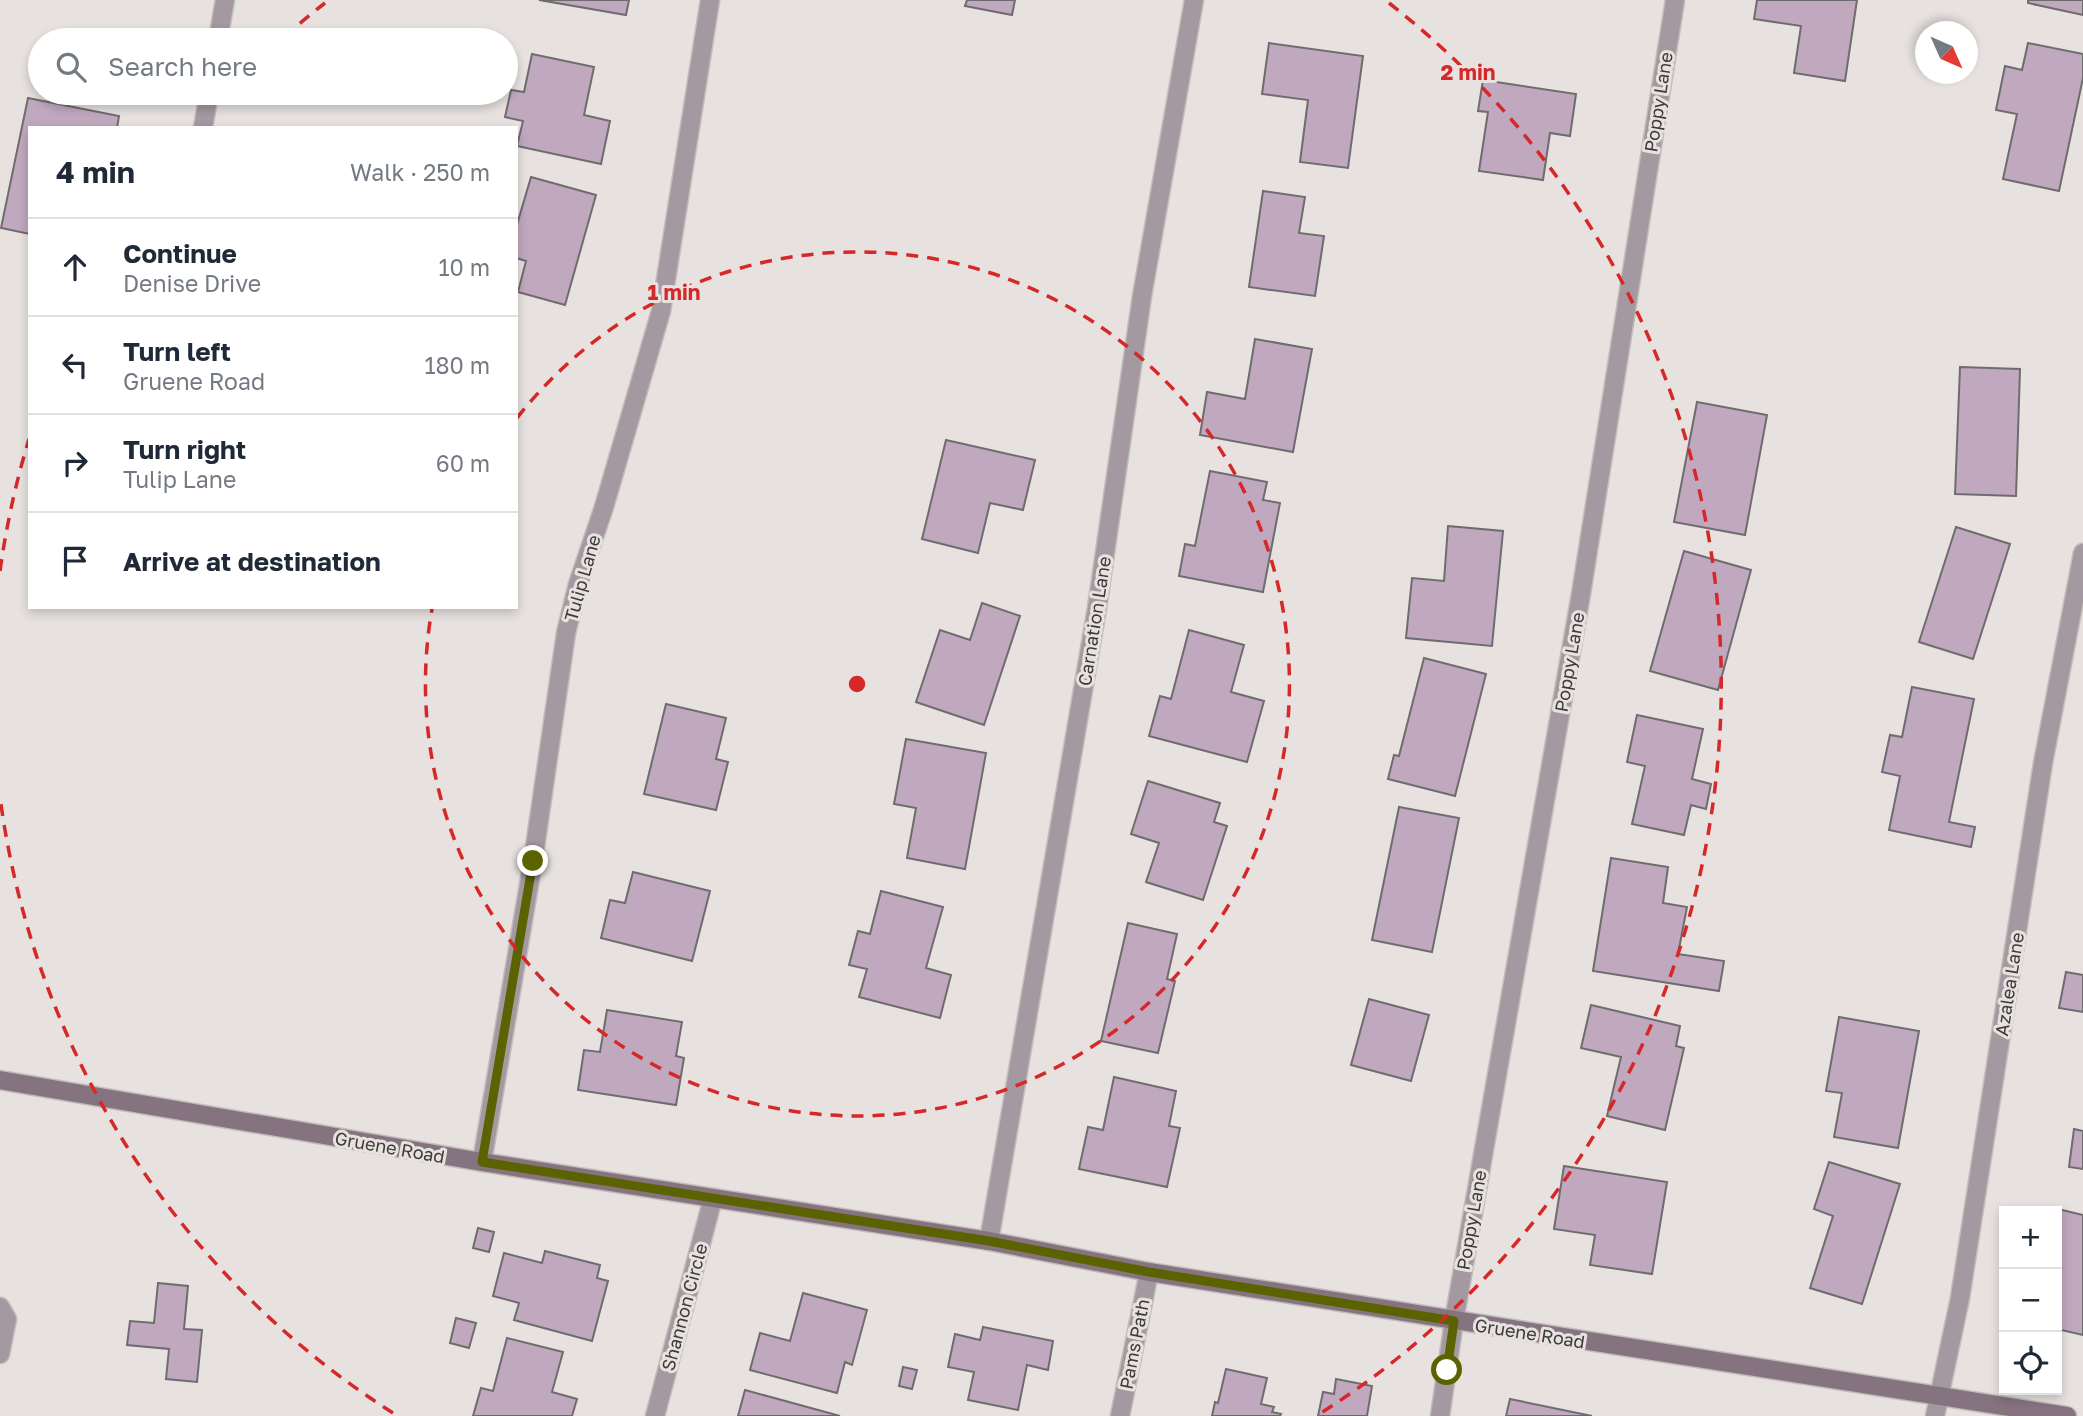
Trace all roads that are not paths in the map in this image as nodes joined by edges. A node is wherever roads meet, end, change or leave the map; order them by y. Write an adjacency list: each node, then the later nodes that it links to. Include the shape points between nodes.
1 (225, 0): 5 (street)
2 (710, 0): 10 (street, Tulip Lane, via 661,311 566,633)
3 (1194, 0): 12 (street, Carnation Lane)
4 (1675, 0): 15 (street, Poppy Lane, via 1581,594)
5 (220, 28)
6 (207, 105): 7 (street)
7 (203, 126)
8 (2083, 553): 17 (street, Azalea Lane, via 2043,763 1960,1298)
9 (0, 1080): 10 (street, Gruene Road)
10 (482, 1162): 11 (street, Gruene Road)
11 (713, 1198): 12 (street, Gruene Road); 18 (street, Shannon Circle)
12 (989, 1241): 13 (street, Gruene Road)
13 (1149, 1272): 15 (street, Gruene Road); 19 (street, Pams Path)
14 (0, 1307): 16 (street, via 7,1319)
15 (1454, 1321): 17 (street, Gruene Road); 20 (street, Poppy Lane)
16 (0, 1354)
17 (1940, 1396): 21 (street, Azalea Lane); 22 (street, Gruene Road)
18 (655, 1416)
19 (1120, 1416)
20 (1440, 1416)
21 (1936, 1416)
22 (2067, 1416)

